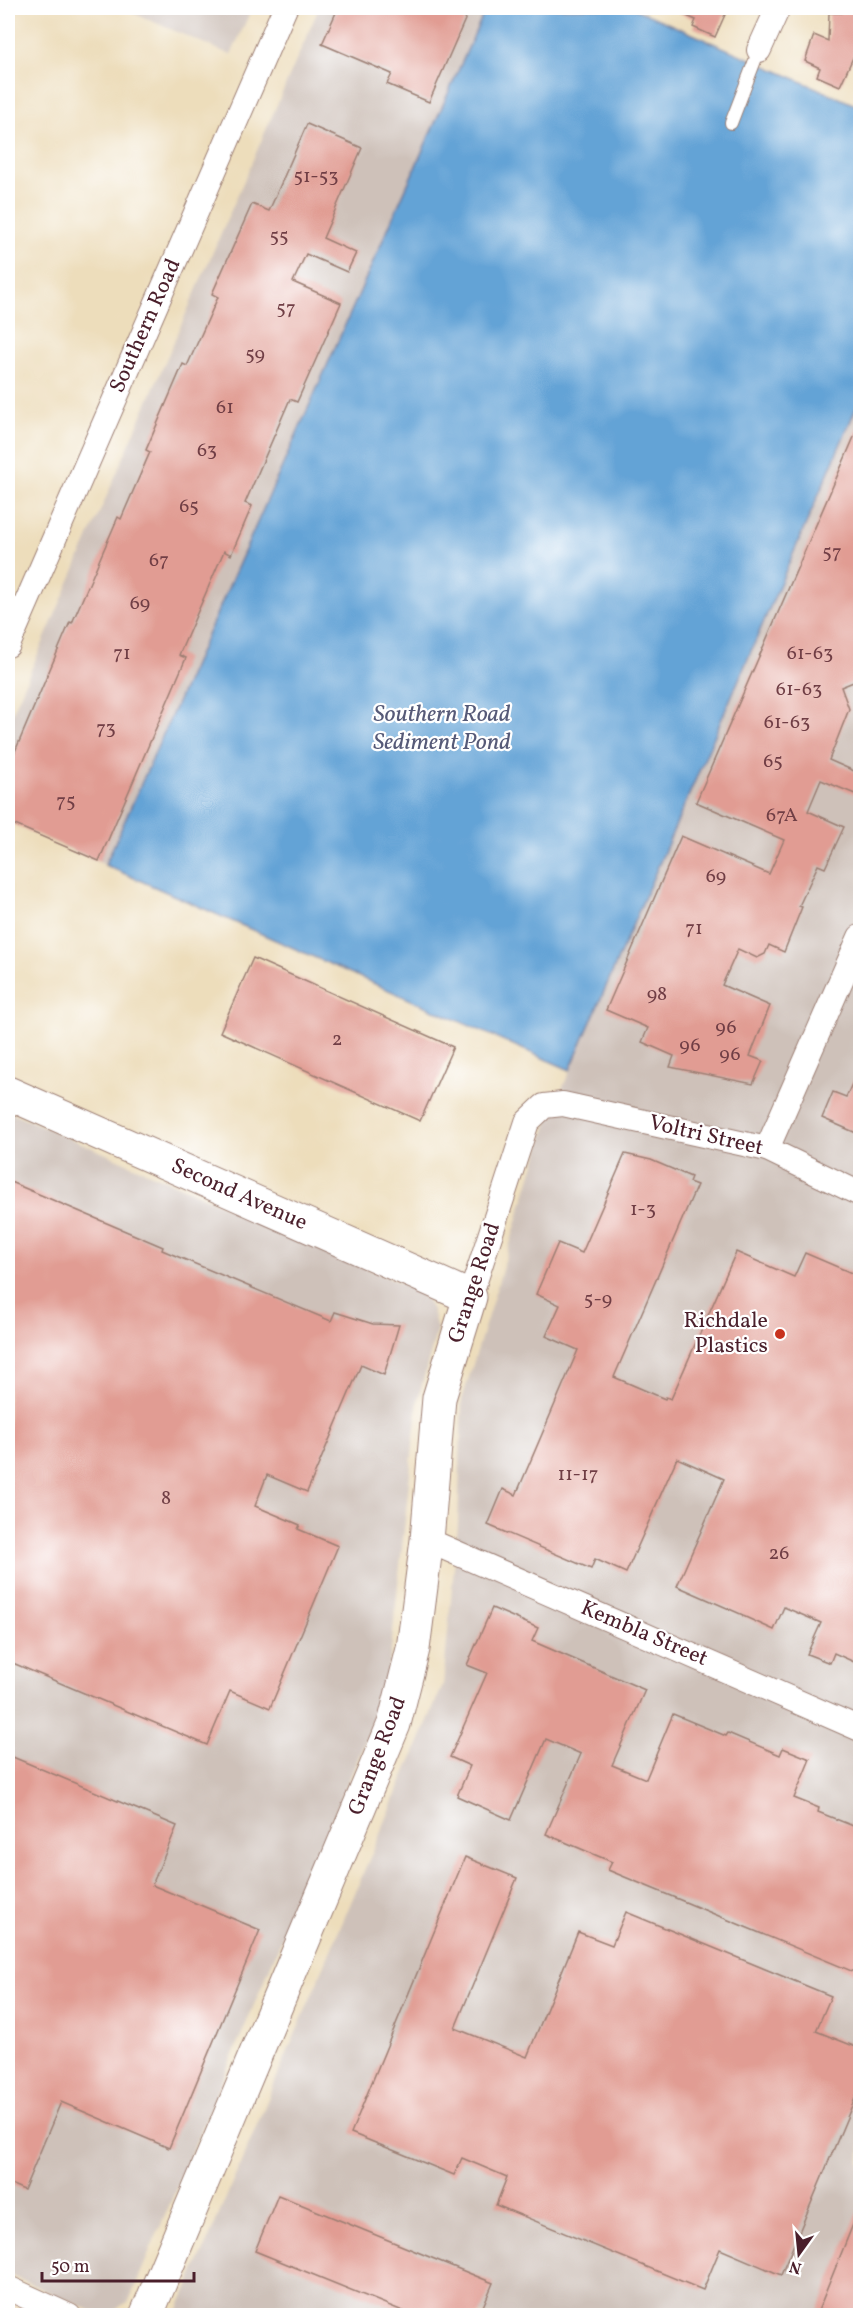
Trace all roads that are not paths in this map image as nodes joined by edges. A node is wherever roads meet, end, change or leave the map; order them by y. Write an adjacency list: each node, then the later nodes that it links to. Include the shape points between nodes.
1 (285, 8): 5 (street, Southern Road)
2 (778, 8): 3 (street)
3 (759, 50): 4 (lane)
4 (731, 123)
5 (8, 645)
6 (861, 937): 9 (street)
7 (8, 1093): 11 (main road, Second Avenue)
8 (544, 1106): 9 (street, Voltri Street, via 563,1104); 11 (street, Grange Road, via 527,1122)
9 (767, 1149): 10 (street, Voltri Street)
10 (861, 1194)
11 (470, 1297): 12 (main road, Grange Road, via 439,1398)
12 (427, 1540): 13 (street, Kembla Street); 16 (main road, Grange Road, via 413,1649 394,1724)
13 (861, 1729)
14 (8, 2288): 15 (street)
15 (69, 2316)
16 (146, 2316)

